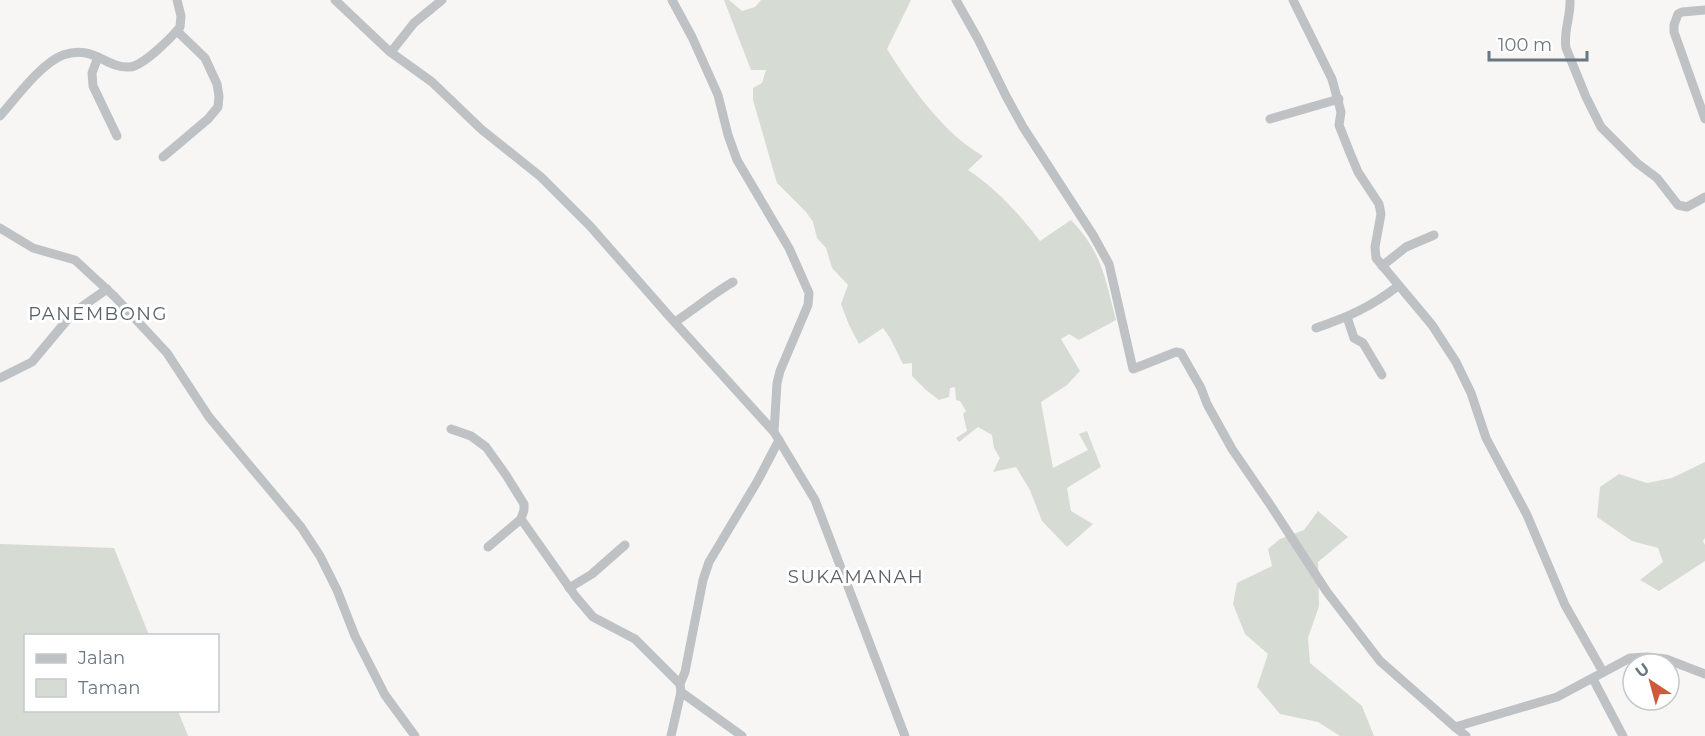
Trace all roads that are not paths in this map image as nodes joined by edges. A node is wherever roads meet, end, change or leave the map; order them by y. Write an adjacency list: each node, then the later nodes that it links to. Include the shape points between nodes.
1 (177, 0): 9 (street)
2 (335, 0): 10 (street)
3 (442, 0): 10 (street, via 414,23)
4 (673, 0): 31 (street, via 718,94 737,160 789,248 809,293 808,305 777,383)
5 (956, 0): 40 (street, via 1005,96 1109,264 1133,369 1181,353 1232,449 1327,592 1380,661)
6 (1293, 0): 12 (street)
7 (1570, 0): 18 (street, via 1564,40 1599,124 1657,178 1678,206 1687,207)
8 (1705, 10): 15 (street, via 1682,12 1674,25)
9 (180, 33): 11 (street, via 138,66 126,67); 17 (street, via 205,58 217,84 218,107)
10 (391, 52): 26 (street, via 432,81 481,129 541,177)
11 (98, 57): 13 (street, via 80,51 57,58); 16 (street, via 92,73 93,86)
12 (1338, 99): 14 (street); 21 (street, via 1340,125 1350,153 1380,209 1375,253)
13 (0, 116)
14 (1270, 119)
15 (1705, 119)
16 (117, 136)
17 (163, 158)
18 (1705, 197)
19 (0, 228): 24 (street, via 33,248 75,260)
20 (1434, 235): 21 (street, via 1406,247)
21 (1382, 267): 23 (street)
22 (733, 282): 26 (street)
23 (1398, 286): 25 (street); 36 (street, via 1432,325 1456,362 1486,438 1523,506 1569,611)
24 (107, 289): 29 (street, via 73,313 32,362); 41 (street, via 167,353 209,417 301,527 332,582 385,695)
25 (1347, 317): 27 (street); 28 (street, via 1354,338 1363,343)
26 (675, 322): 31 (street)
27 (1316, 328)
28 (1382, 375)
29 (0, 378)
30 (451, 429): 32 (street, via 477,440 495,459 524,504)
31 (777, 436): 39 (street, via 757,482 709,562); 44 (street, via 815,500)
32 (521, 519): 34 (street); 35 (street)
33 (626, 545): 35 (street)
34 (488, 547)
35 (569, 588): 39 (street, via 593,616 635,639)
36 (1603, 672): 37 (street, via 1630,658 1647,657 1666,658); 38 (street)
37 (1705, 674)
38 (1593, 679): 40 (street, via 1557,697); 46 (street)
39 (680, 688): 42 (street); 43 (street)
40 (1455, 727): 45 (street)
41 (415, 736)
42 (670, 736)
43 (742, 736)
44 (904, 736)
45 (1466, 736)
46 (1623, 736)

